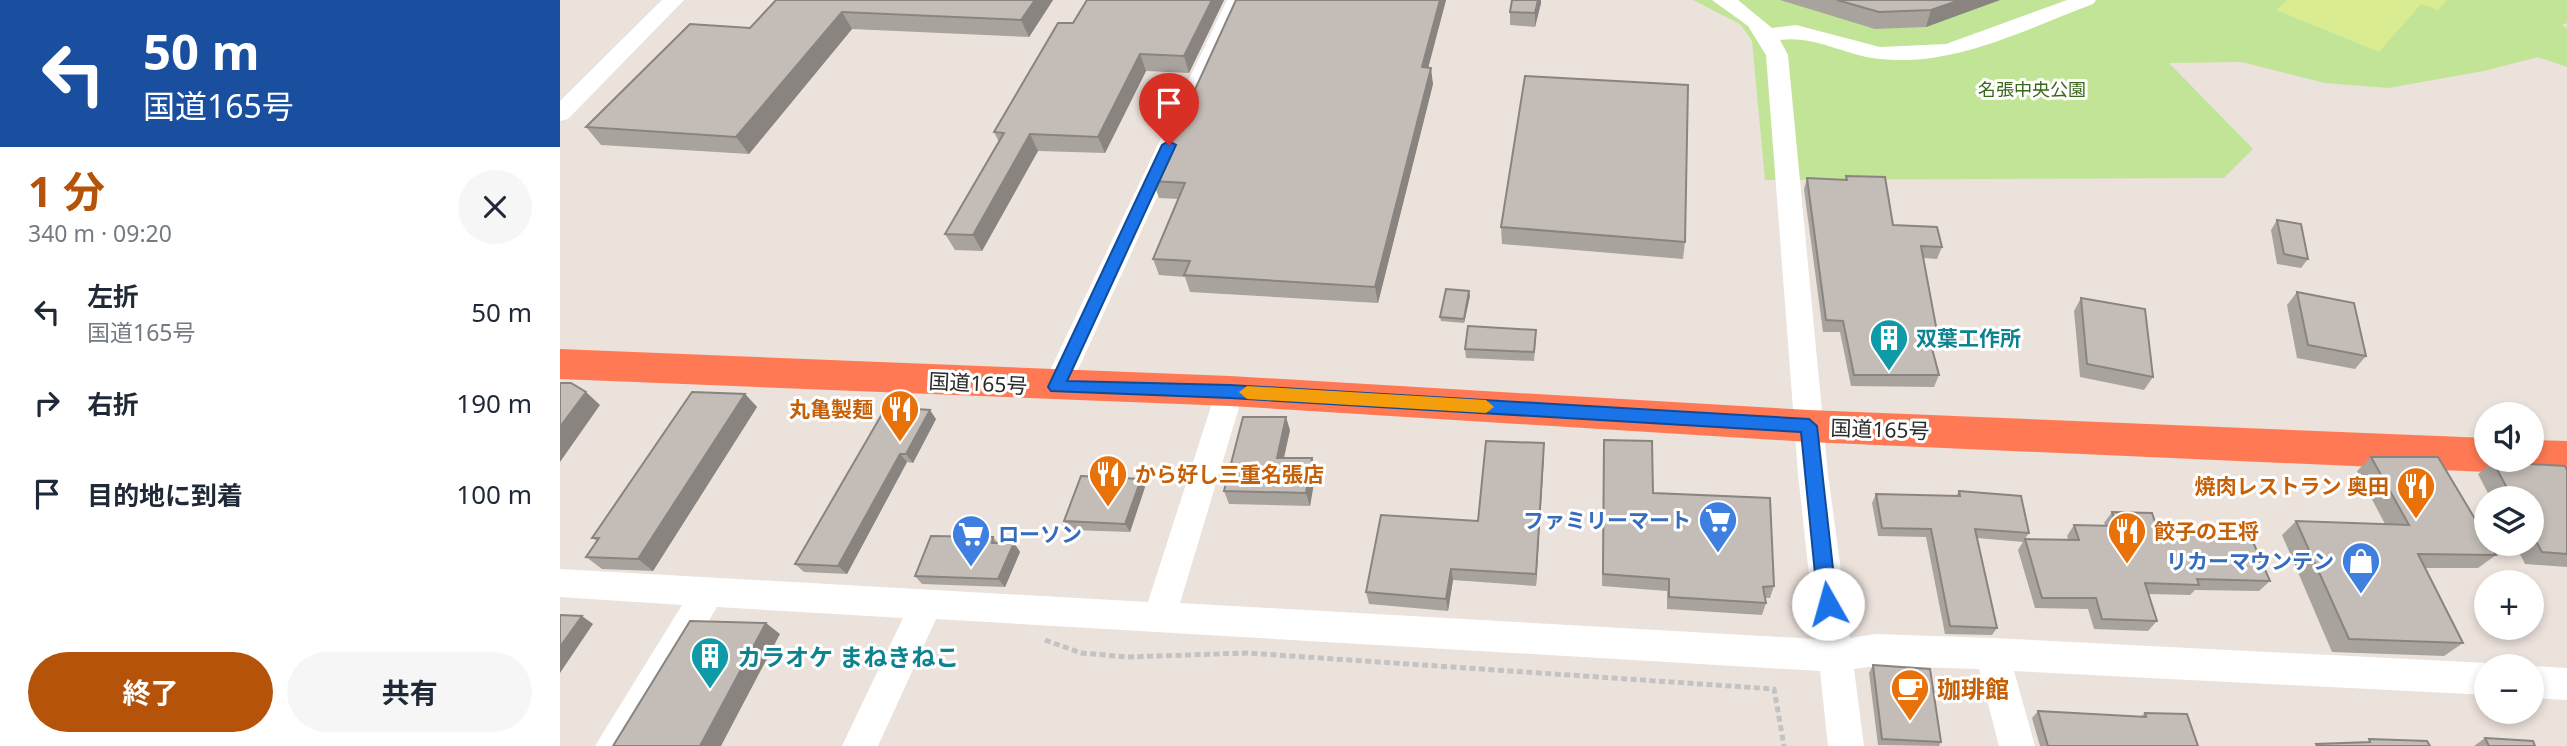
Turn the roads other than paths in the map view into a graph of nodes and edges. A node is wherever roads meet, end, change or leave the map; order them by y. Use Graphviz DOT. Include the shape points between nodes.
graph roads {
  1 [pos="674,0"];
  2 [pos="1237,0"];
  3 [pos="1722,0"];
  4 [pos="2086,0"];
  5 [pos="1768,35"];
  6 [pos="560,114"];
  7 [pos="560,364"];
  8 [pos="1056,387"];
  9 [pos="1230,391"];
  10 [pos="1809,426"];
  11 [pos="2474,454"];
  12 [pos="2544,457"];
  13 [pos="2567,458"];
  14 [pos="560,583"];
  15 [pos="709,590"];
  16 [pos="927,603"];
  17 [pos="1159,619"];
  18 [pos="1992,654"];
  19 [pos="1833,656"];
  20 [pos="2474,678"];
  21 [pos="2544,683"];
  22 [pos="2567,684"];
  23 [pos="613,746"];
  24 [pos="860,746"];
  25 [pos="1846,746"];
  26 [pos="2017,746"];
  1 -- 6 [label="street"];
  2 -- 8 [label="street"];
  3 -- 5 [label="street" via="1752,18"];
  4 -- 5 [label="street" via="1949,50 1881,53 1796,31"];
  5 -- 10 [label="street" via="1780,72"];
  7 -- 8 [label="highway, 国道165号"];
  8 -- 9 [label="highway, 国道165号"];
  9 -- 10 [label="highway, 国道165号"];
  9 -- 17 [label="street"];
  10 -- 11 [label="highway, 国道165号"];
  10 -- 19 [label="street"];
  12 -- 13 [label="highway"];
  14 -- 15 [label="street"];
  15 -- 16 [label="street"];
  15 -- 23 [label="street"];
  16 -- 17 [label="street"];
  16 -- 24 [label="street"];
  17 -- 19 [label="street"];
  18 -- 19 [label="street" via="1876,650"];
  18 -- 20 [label="street"];
  18 -- 26 [label="street"];
  19 -- 25 [label="street"];
  21 -- 22 [label="street"];
}
